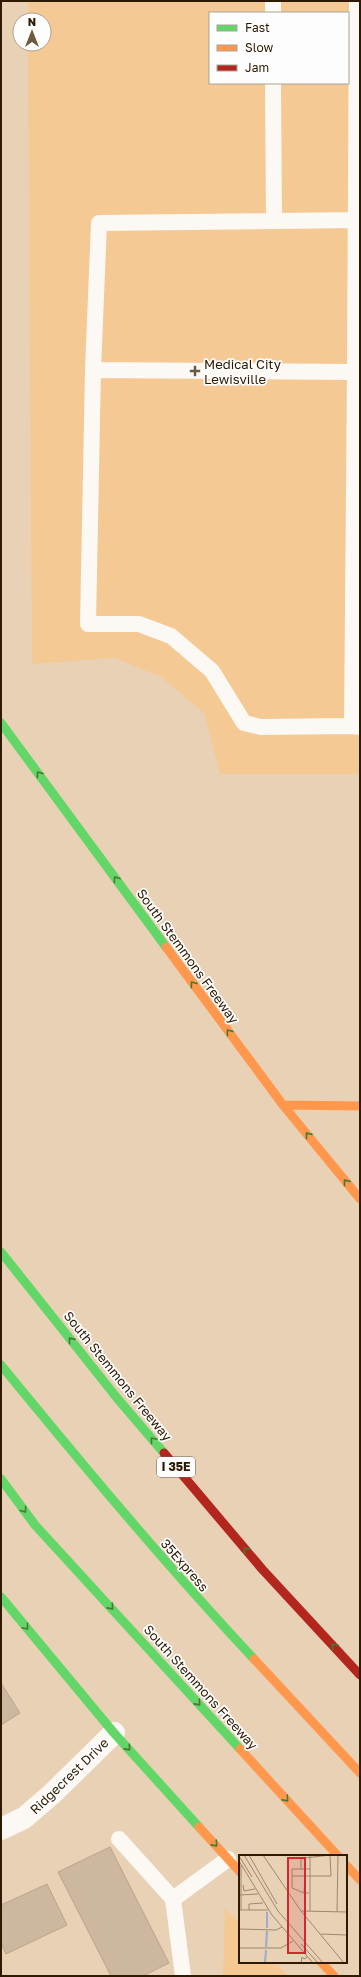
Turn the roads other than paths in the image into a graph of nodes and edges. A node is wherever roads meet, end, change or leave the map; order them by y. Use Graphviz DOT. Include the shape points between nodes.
graph roads {
  1 [pos="272,1"];
  2 [pos="357,1"];
  3 [pos="273,12"];
  4 [pos="273,84"];
  5 [pos="358,220"];
  6 [pos="274,221"];
  7 [pos="93,370"];
  8 [pos="358,372"];
  9 [pos="1,723"];
  10 [pos="356,726"];
  11 [pos="283,1105"];
  12 [pos="360,1106"];
  13 [pos="360,1199"];
  14 [pos="1,1252"];
  15 [pos="1,1364"];
  16 [pos="1,1479"];
  17 [pos="1,1597"];
  18 [pos="360,1675"];
  19 [pos="114,1733"];
  20 [pos="360,1773"];
  21 [pos="1,1829"];
  22 [pos="119,1839"];
  23 [pos="337,1855"];
  24 [pos="228,1859"];
  25 [pos="347,1866"];
  26 [pos="239,1871"];
  27 [pos="360,1880"];
  28 [pos="173,1898"];
  29 [pos="323,1963"];
  30 [pos="183,1976"];
  31 [pos="334,1976"];
  1 -- 3 [label="lane"];
  2 -- 5 [label="lane"];
  4 -- 6 [label="lane"];
  5 -- 6 [label="lane"];
  5 -- 8 [label="lane"];
  6 -- 7 [label="lane" via="99,223"];
  7 -- 8 [label="lane"];
  7 -- 10 [label="lane" via="88,624 139,624 171,636 212,671 244,723 261,727"];
  8 -- 10 [label="lane"];
  11 -- 9 [label="main road, South Stemmons Freeway, one-way"];
  11 -- 12 [label="main road"];
  13 -- 11 [label="main road, South Stemmons Freeway, one-way"];
  18 -- 14 [label="main road, South Stemmons Freeway / I 35E, one-way" via="256,1562 117,1398"];
  15 -- 20 [label="main road, 35Express" via="196,1597"];
  16 -- 23 [label="main road, South Stemmons Freeway, one-way" via="35,1525"];
  17 -- 19 [label="main road, one-way"];
  19 -- 21 [label="street, Ridgecrest Drive" via="42,1803 24,1818"];
  19 -- 24 [label="main road, one-way"];
  22 -- 28 [label="lane"];
  24 -- 26 [label="main road"];
  24 -- 28 [label="lane"];
  25 -- 27 [label="main road"];
  28 -- 30 [label="lane"];
  29 -- 31 [label="main road"];
}
